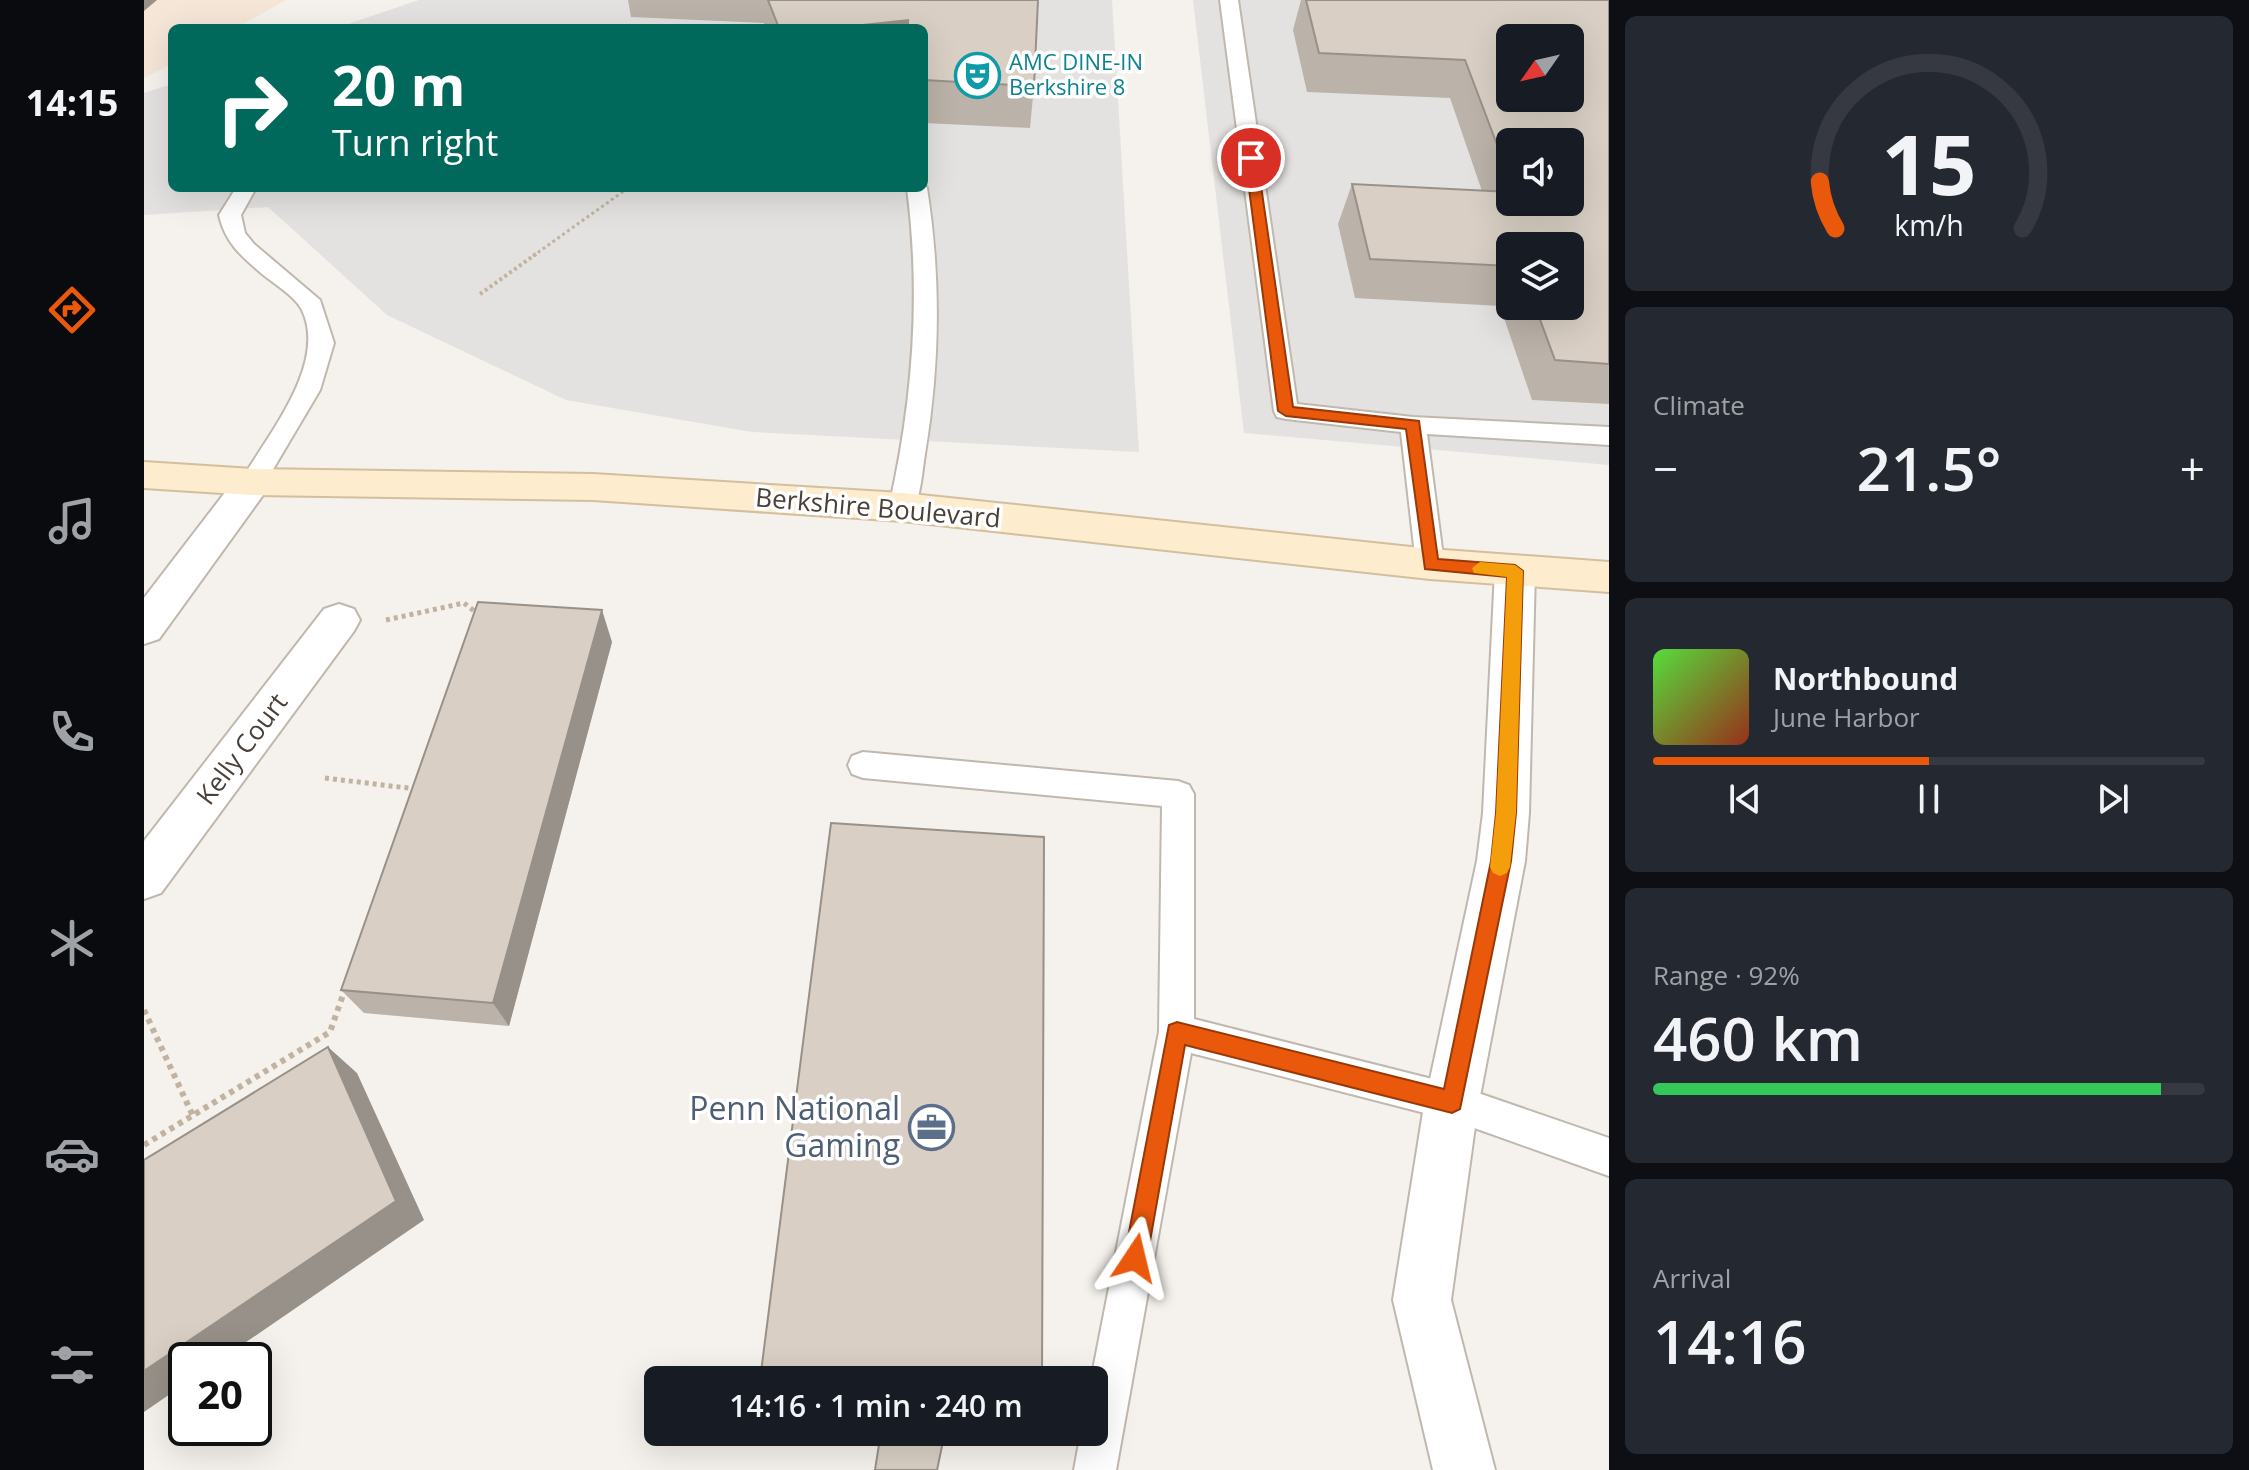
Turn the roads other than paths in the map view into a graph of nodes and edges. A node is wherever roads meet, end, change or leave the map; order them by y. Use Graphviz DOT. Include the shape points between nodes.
graph roads {
  1 [pos="1229,0"];
  2 [pos="244,192"];
  3 [pos="918,192"];
  4 [pos="1413,425"];
  5 [pos="1609,436"];
  6 [pos="144,475"];
  7 [pos="253,482"];
  8 [pos="902,507"];
  9 [pos="1430,564"];
  10 [pos="1515,571"];
  11 [pos="1609,577"];
  12 [pos="339,620"];
  13 [pos="144,628"];
  14 [pos="863,765"];
  15 [pos="144,878"];
  16 [pos="1177,1032"];
  17 [pos="1452,1102"];
  18 [pos="1609,1157"];
  19 [pos="1095,1470"];
  20 [pos="1464,1470"];
  1 -- 4 [label="lane" via="1286,411"];
  2 -- 7 [label="lane" via="230,215 234,234 312,305 322,343 308,390"];
  3 -- 8 [label="lane" via="924,230 923,385"];
  4 -- 5 [label="lane"];
  4 -- 9 [label="lane"];
  6 -- 7 [label="main road, Berkshire Boulevard"];
  7 -- 8 [label="main road, Berkshire Boulevard" via="593,487"];
  7 -- 13 [label="street"];
  8 -- 9 [label="main road, Berkshire Boulevard"];
  9 -- 10 [label="main road, Berkshire Boulevard"];
  10 -- 11 [label="main road, Berkshire Boulevard"];
  10 -- 17 [label="street" via="1501,861"];
  12 -- 15 [label="street, Kelly Court"];
  14 -- 16 [label="lane" via="1178,794"];
  16 -- 17 [label="lane"];
  16 -- 19 [label="lane"];
  17 -- 18 [label="lane"];
  17 -- 20 [label="street" via="1422,1300"];
}
